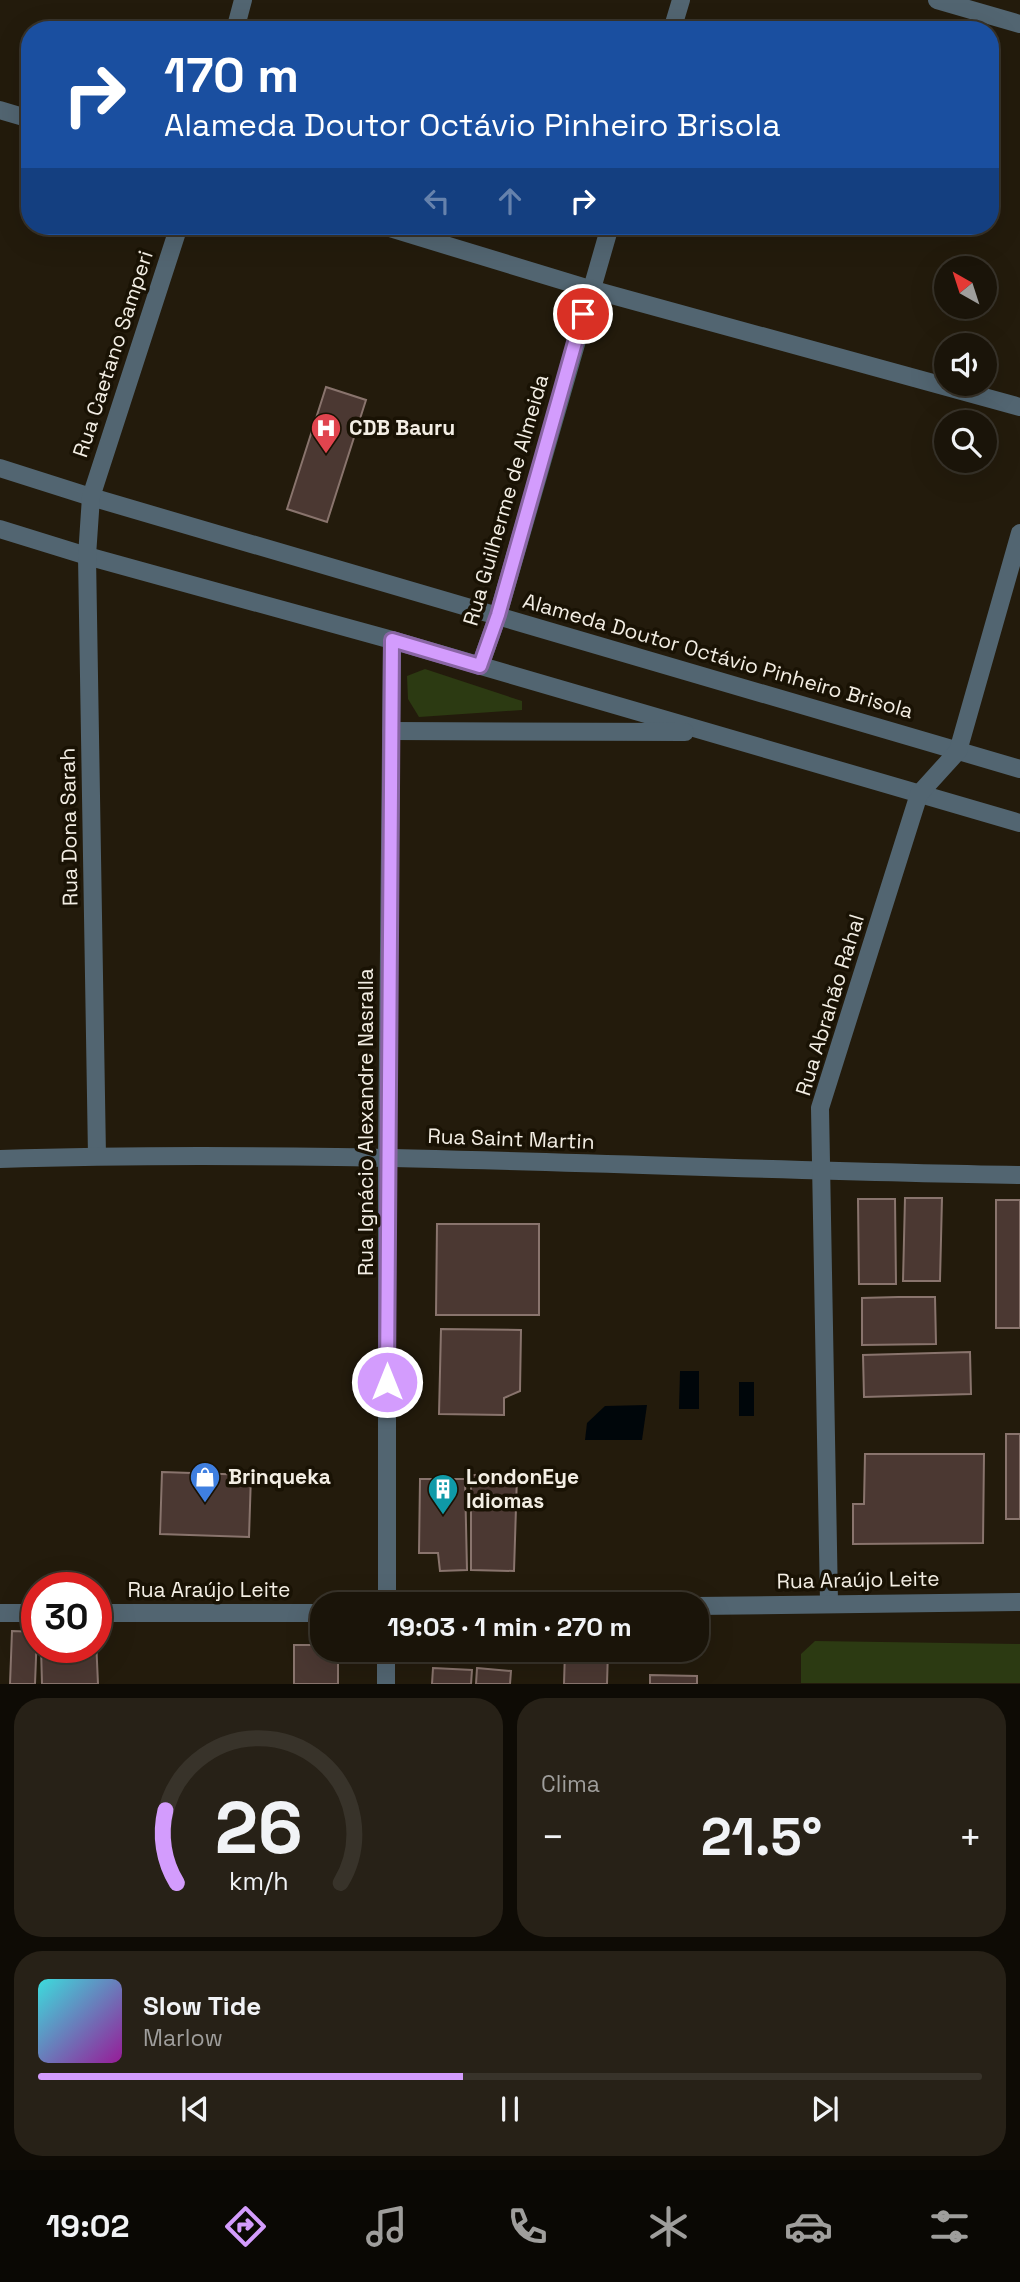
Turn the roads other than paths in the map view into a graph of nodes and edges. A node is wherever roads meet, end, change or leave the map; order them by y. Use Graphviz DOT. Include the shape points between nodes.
graph roads {
  1 [pos="243,0"];
  2 [pos="681,0"];
  3 [pos="937,0"];
  4 [pos="237,21"];
  5 [pos="675,21"];
  6 [pos="1020,24"];
  7 [pos="0,110"];
  8 [pos="21,116"];
  9 [pos="176,235"];
  10 [pos="413,235"];
  11 [pos="607,235"];
  12 [pos="590,289"];
  13 [pos="1020,407"];
  14 [pos="0,468"];
  15 [pos="91,497"];
  16 [pos="0,529"];
  17 [pos="1020,533"];
  18 [pos="87,556"];
  19 [pos="498,615"];
  20 [pos="392,640"];
  21 [pos="480,666"];
  22 [pos="391,731"];
  23 [pos="708,732"];
  24 [pos="958,751"];
  25 [pos="1020,769"];
  26 [pos="919,794"];
  27 [pos="1020,823"];
  28 [pos="97,1156"];
  29 [pos="387,1158"];
  30 [pos="0,1159"];
  31 [pos="822,1172"];
  32 [pos="1020,1175"];
  33 [pos="387,1592"];
  34 [pos="829,1602"];
  35 [pos="1020,1602"];
  36 [pos="709,1606"];
  37 [pos="0,1613"];
  38 [pos="21,1613"];
  39 [pos="112,1613"];
  40 [pos="310,1613"];
  41 [pos="386,1662"];
  42 [pos="386,1684"];
  1 -- 4 [label="street"];
  2 -- 5 [label="street"];
  3 -- 6 [label="street"];
  7 -- 8 [label="street"];
  9 -- 15 [label="street, Rua Caetano Samperi"];
  10 -- 12 [label="street"];
  11 -- 12 [label="street, Rua Guilherme de Almeida"];
  12 -- 13 [label="street"];
  12 -- 19 [label="street, Rua Guilherme de Almeida"];
  14 -- 15 [label="street, Alameda Doutor Octávio Pinheiro Brisola"];
  15 -- 18 [label="street, Rua Dona Sarah"];
  15 -- 19 [label="street, Alameda Doutor Octávio Pinheiro Brisola"];
  16 -- 18 [label="street"];
  17 -- 24 [label="street, Rua Abrahão Rahal"];
  18 -- 20 [label="street"];
  18 -- 28 [label="street, Rua Dona Sarah"];
  19 -- 21 [label="street, Rua Guilherme de Almeida"];
  19 -- 24 [label="street, Alameda Doutor Octávio Pinheiro Brisola"];
  20 -- 21 [label="street"];
  20 -- 22 [label="street, Rua Ignácio Alexandre Nasralla"];
  21 -- 23 [label="street"];
  22 -- 23 [label="street"];
  22 -- 29 [label="street, Rua Ignácio Alexandre Nasralla"];
  23 -- 26 [label="street"];
  24 -- 25 [label="street, Alameda Doutor Octávio Pinheiro Brisola"];
  24 -- 26 [label="street, Rua Abrahão Rahal"];
  26 -- 27 [label="street"];
  26 -- 31 [label="street, Rua Abrahão Rahal" via="821,1108"];
  28 -- 29 [label="street, Rua Saint Martin"];
  28 -- 30 [label="street, Rua Saint Martin"];
  29 -- 31 [label="street, Rua Saint Martin"];
  29 -- 33 [label="street, Rua Ignácio Alexandre Nasralla"];
  31 -- 32 [label="street, Rua Saint Martin"];
  31 -- 34 [label="street, Rua Abrahão Rahal"];
  34 -- 35 [label="street, Rua Araújo Leite"];
  34 -- 36 [label="street, Rua Araújo Leite"];
  37 -- 38 [label="street"];
  39 -- 40 [label="street, Rua Araújo Leite"];
  41 -- 42 [label="street"];
}
